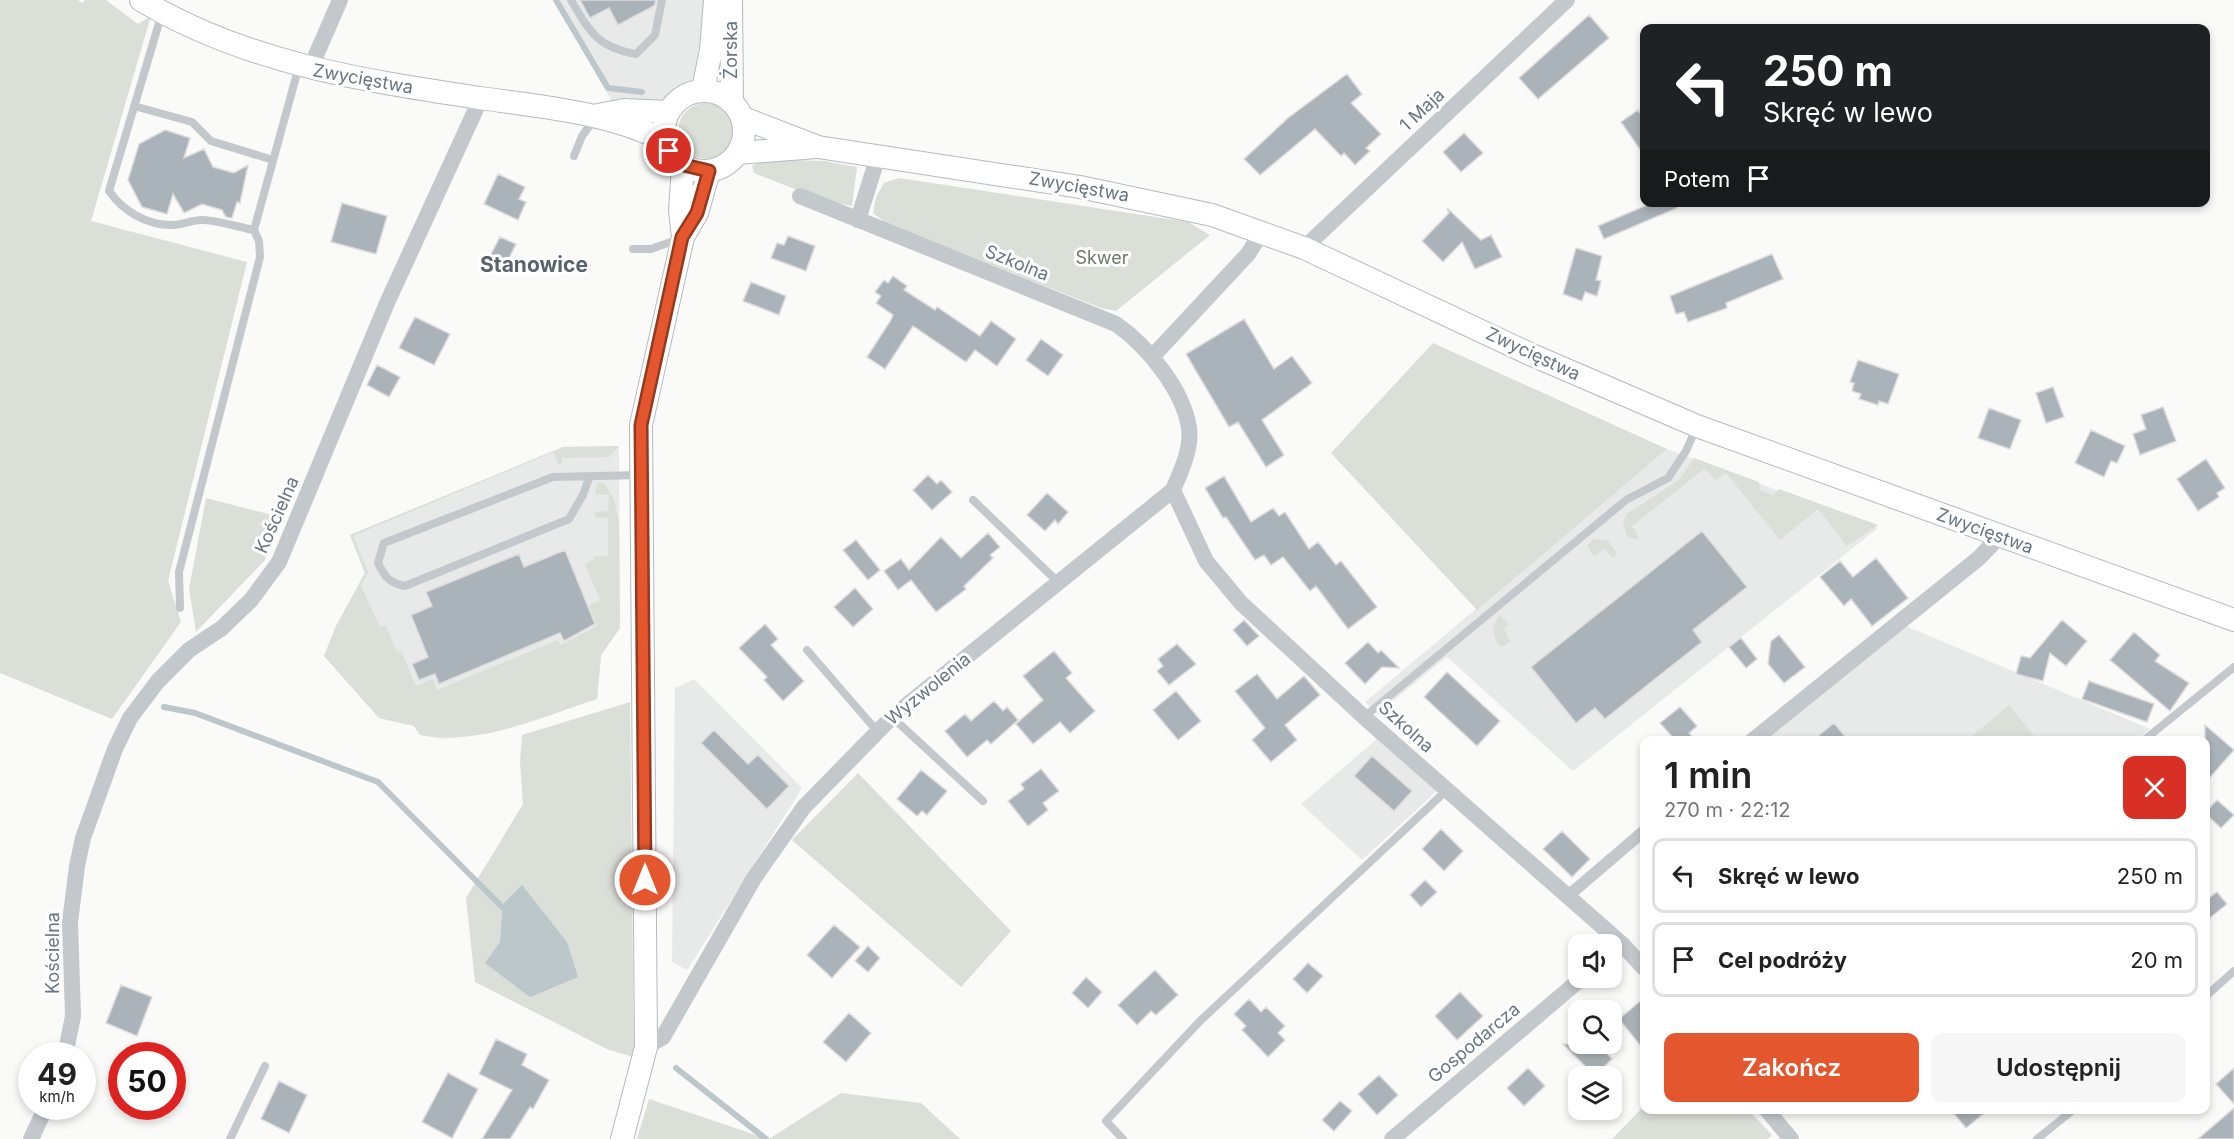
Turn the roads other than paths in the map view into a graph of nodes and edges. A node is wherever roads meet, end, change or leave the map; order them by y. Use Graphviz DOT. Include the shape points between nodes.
graph roads {
  1 [pos="141,0"];
  2 [pos="340,0"];
  3 [pos="571,0"];
  4 [pos="662,0"];
  5 [pos="715,0"];
  6 [pos="731,0"];
  7 [pos="1567,0"];
  8 [pos="162,12"];
  9 [pos="305,68"];
  10 [pos="703,90"];
  11 [pos="481,98"];
  12 [pos="134,106"];
  13 [pos="737,109"];
  14 [pos="668,112"];
  15 [pos="598,115"];
  16 [pos="665,141"];
  17 [pos="818,147"];
  18 [pos="738,153"];
  19 [pos="574,156"];
  20 [pos="878,156"];
  21 [pos="273,160"];
  22 [pos="684,165"];
  23 [pos="709,171"];
  24 [pos="800,196"];
  25 [pos="858,220"];
  26 [pos="254,230"];
  27 [pos="1262,232"];
  28 [pos="682,237"];
  29 [pos="1304,248"];
  30 [pos="633,249"];
  31 [pos="1152,357"];
  32 [pos="1697,426"];
  33 [pos="642,475"];
  34 [pos="589,478"];
  35 [pos="1173,490"];
  36 [pos="973,500"];
  37 [pos="2000,537"];
  38 [pos="1058,582"];
  39 [pos="180,608"];
  40 [pos="2234,620"];
  41 [pos="807,650"];
  42 [pos="2234,668"];
  43 [pos="892,717"];
  44 [pos="1364,717"];
  45 [pos="877,731"];
  46 [pos="1758,736"];
  47 [pos="2149,736"];
  48 [pos="1447,790"];
  49 [pos="983,801"];
  50 [pos="1640,834"];
  51 [pos="1568,896"];
  52 [pos="1603,934"];
  53 [pos="1622,953"];
  54 [pos="1640,965"];
  55 [pos="2234,971"];
  56 [pos="1570,988"];
  57 [pos="2210,992"];
  58 [pos="68,1042"];
  59 [pos="646,1047"];
  60 [pos="265,1066"];
  61 [pos="1770,1114"];
  62 [pos="2068,1114"];
  63 [pos="40,1120"];
  64 [pos="31,1139"];
  65 [pos="230,1139"];
  66 [pos="622,1139"];
  67 [pos="1123,1139"];
  68 [pos="1392,1139"];
  69 [pos="1791,1139"];
  70 [pos="2037,1139"];
  1 -- 8 [label="main road, Zwycięstwa"];
  2 -- 9 [label="street"];
  3 -- 4 [label="lane" via="593,36 616,50 636,54 655,35"];
  5 -- 10 [label="main road, Żorska"];
  6 -- 13 [label="main road, Żorska"];
  7 -- 29 [label="street, 1 Maja"];
  8 -- 9 [label="main road, Zwycięstwa" via="222,41"];
  8 -- 12 [label="lane"];
  9 -- 11 [label="main road, Zwycięstwa"];
  9 -- 21 [label="lane"];
  10 -- 13 [label="main road" via="723,95"];
  10 -- 14 [label="main road" via="689,93"];
  11 -- 15 [label="main road, Zwycięstwa"];
  11 -- 58 [label="street, Kościelna" via="387,303 279,562 251,600 222,628 189,650 158,681 130,718 115,749 77,866 70,922 73,1016"];
  12 -- 21 [label="lane" via="192,122 211,141"];
  12 -- 26 [label="lane" via="109,191 116,200 137,217 155,223 173,225 204,220"];
  13 -- 17 [label="main road, Zwycięstwa"];
  13 -- 18 [label="main road" via="744,136"];
  14 -- 15 [label="main road, Zwycięstwa" via="624,110"];
  14 -- 16 [label="main road"];
  15 -- 16 [label="main road, Zwycięstwa"];
  15 -- 19 [label="lane" via="582,136"];
  16 -- 22 [label="main road" via="675,159"];
  17 -- 18 [label="main road, Zwycięstwa"];
  17 -- 20 [label="main road, Zwycięstwa"];
  18 -- 23 [label="main road" via="723,167"];
  20 -- 25 [label="street"];
  20 -- 27 [label="main road, Zwycięstwa" via="1126,195 1212,215"];
  21 -- 26 [label="lane"];
  22 -- 23 [label="main road"];
  22 -- 28 [label="main road"];
  23 -- 28 [label="main road" via="697,213"];
  24 -- 25 [label="street, Szkolna"];
  25 -- 31 [label="street, Szkolna" via="1116,324 1135,337"];
  26 -- 39 [label="lane" via="260,257 179,572"];
  27 -- 29 [label="main road, Zwycięstwa"];
  27 -- 31 [label="street" via="1248,254"];
  28 -- 30 [label="lane" via="661,247"];
  28 -- 33 [label="main road" via="641,425"];
  29 -- 32 [label="main road, Zwycięstwa" via="1532,355"];
  31 -- 35 [label="street" via="1180,403 1189,429 1186,456"];
  32 -- 37 [label="main road, Zwycięstwa"];
  32 -- 44 [label="lane" via="1668,478 1626,500"];
  33 -- 34 [label="lane"];
  33 -- 59 [label="main road"];
  34 -- 34 [label="lane" via="553,477 448,516 384,543 378,563 393,584 405,586 535,534 569,519"];
  35 -- 38 [label="street, Wyzwolenia"];
  35 -- 44 [label="street, Szkolna" via="1206,561 1241,603"];
  36 -- 38 [label="lane"];
  37 -- 40 [label="main road, Zwycięstwa"];
  37 -- 46 [label="street"];
  38 -- 43 [label="street, Wyzwolenia"];
  41 -- 45 [label="lane"];
  42 -- 47 [label="lane"];
  43 -- 45 [label="street, Wyzwolenia"];
  43 -- 49 [label="lane"];
  44 -- 48 [label="street, Szkolna"];
  45 -- 59 [label="street, Wyzwolenia" via="804,807 754,878 663,1037"];
  48 -- 51 [label="street, Szkolna"];
  48 -- 67 [label="lane" via="1200,1021 1106,1121"];
  50 -- 51 [label="street"];
  51 -- 52 [label="street, Szkolna"];
  53 -- 54 [label="street, Szkolna"];
  55 -- 57 [label="lane"];
  56 -- 68 [label="street, Gospodarcza"];
  59 -- 66 [label="main road"];
  60 -- 65 [label="lane"];
  61 -- 69 [label="street"];
  62 -- 70 [label="lane"];
  63 -- 64 [label="street"];
}
